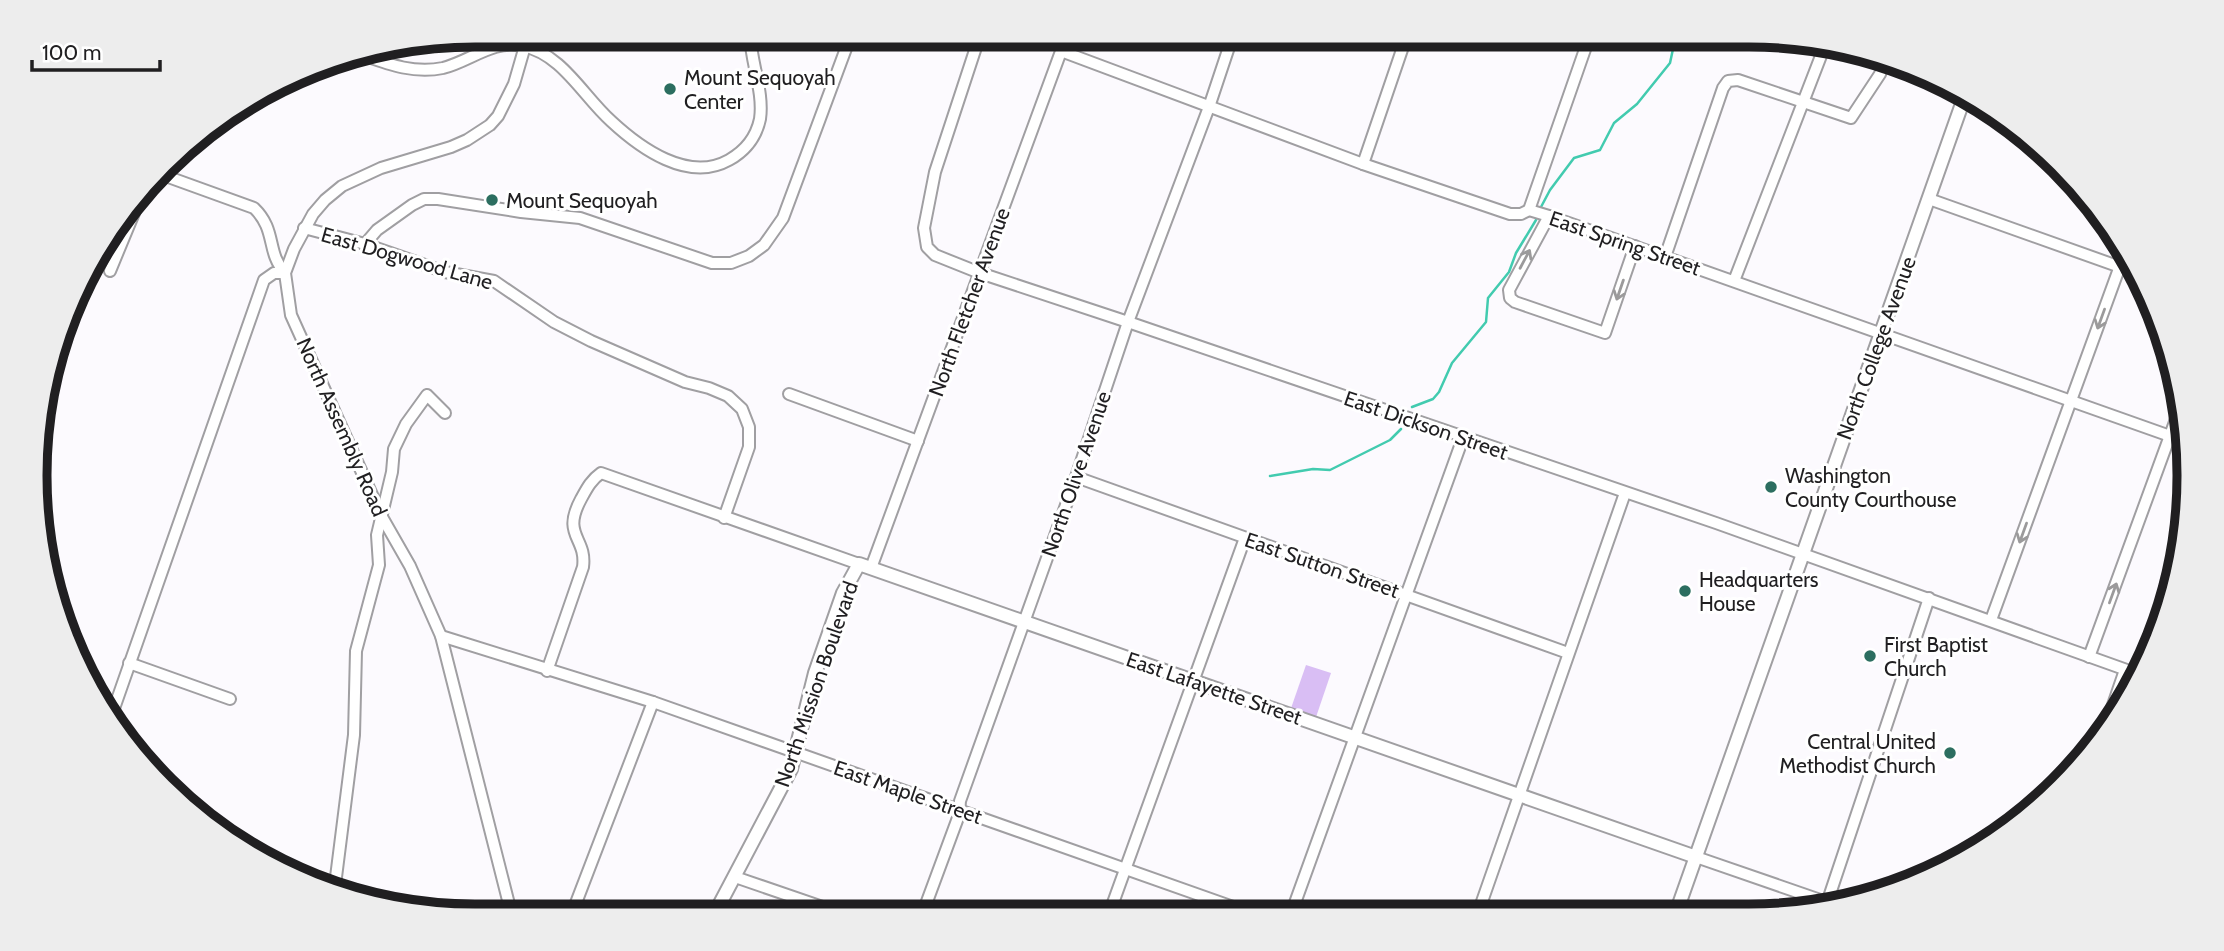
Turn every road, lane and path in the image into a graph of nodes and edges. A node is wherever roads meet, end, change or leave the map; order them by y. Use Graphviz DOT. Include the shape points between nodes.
graph roads {
  1 [pos="492,47"];
  2 [pos="525,47"];
  3 [pos="527,47"];
  4 [pos="751,47"];
  5 [pos="847,47"];
  6 [pos="976,47"];
  7 [pos="1062,47"];
  8 [pos="1229,47"];
  9 [pos="1403,47"];
  10 [pos="1586,47"];
  11 [pos="1061,51"];
  12 [pos="1822,54"];
  13 [pos="375,59"];
  14 [pos="1881,68"];
  15 [pos="1803,102"];
  16 [pos="1963,105"];
  17 [pos="1209,107"];
  18 [pos="1363,164"];
  19 [pos="169,177"];
  20 [pos="1929,199"];
  21 [pos="1529,210"];
  22 [pos="1549,216"];
  23 [pos="130,224"];
  24 [pos="304,228"];
  25 [pos="365,244"];
  26 [pos="1635,246"];
  27 [pos="1665,257"];
  28 [pos="2120,267"];
  29 [pos="110,271"];
  30 [pos="285,273"];
  31 [pos="980,273"];
  32 [pos="1734,281"];
  33 [pos="1128,322"];
  34 [pos="1882,334"];
  35 [pos="789,394"];
  36 [pos="2072,401"];
  37 [pos="445,413"];
  38 [pos="2174,426"];
  39 [pos="2170,436"];
  40 [pos="1463,438"];
  41 [pos="2175,438"];
  42 [pos="918,441"];
  43 [pos="1076,477"];
  44 [pos="1625,493"];
  45 [pos="382,517"];
  46 [pos="724,517"];
  47 [pos="1245,538"];
  48 [pos="1803,554"];
  49 [pos="865,566"];
  50 [pos="1407,595"];
  51 [pos="1929,598"];
  52 [pos="1990,620"];
  53 [pos="1024,621"];
  54 [pos="441,636"];
  55 [pos="1568,653"];
  56 [pos="2089,657"];
  57 [pos="129,663"];
  58 [pos="2125,670"];
  59 [pos="547,671"];
  60 [pos="2129,671"];
  61 [pos="1193,681"];
  62 [pos="2117,693"];
  63 [pos="230,699"];
  64 [pos="653,702"];
  65 [pos="115,706"];
  66 [pos="1354,737"];
  67 [pos="794,752"];
  68 [pos="1520,794"];
  69 [pos="959,809"];
  70 [pos="1696,857"];
  71 [pos="1125,869"];
  72 [pos="735,877"];
  73 [pos="336,880"];
  74 [pos="1831,896"];
  75 [pos="1813,899"];
  76 [pos="509,904"];
  77 [pos="576,904"];
  78 [pos="720,904"];
  79 [pos="814,904"];
  80 [pos="926,904"];
  81 [pos="1113,904"];
  82 [pos="1225,904"];
  83 [pos="1295,904"];
  84 [pos="1481,904"];
  85 [pos="1679,904"];
  1 -- 13 [label="street" via="446,67 425,70"];
  2 -- 24 [label="street" via="514,85 491,125 451,147 381,168 342,187 325,200"];
  3 -- 4 [label="street" via="550,57 610,121 641,145 694,168 727,162 749,145 756,133 761,102"];
  5 -- 25 [label="street" via="783,218 764,245 749,256 731,263 712,262 580,218 439,199 412,205"];
  6 -- 31 [label="street, East Dickson Street" via="935,172 924,228 927,247 935,255"];
  7 -- 11 [label="street, North Fletcher Avenue"];
  8 -- 17 [label="street, North Olive Avenue"];
  9 -- 18 [label="street"];
  10 -- 21 [label="street"];
  11 -- 17 [label="street, East Spring Street"];
  11 -- 31 [label="street, North Fletcher Avenue"];
  12 -- 15 [label="street"];
  14 -- 15 [label="street" via="1851,118"];
  15 -- 27 [label="street" via="1728,80"];
  15 -- 32 [label="street"];
  16 -- 20 [label="main road, North College Avenue"];
  17 -- 18 [label="street, East Spring Street"];
  17 -- 33 [label="street, North Olive Avenue"];
  18 -- 21 [label="street, East Spring Street" via="1510,214"];
  19 -- 30 [label="street, North Assembly Road" via="254,208 265,218 276,262"];
  20 -- 28 [label="street"];
  20 -- 34 [label="main road, North College Avenue"];
  21 -- 22 [label="street, East Spring Street"];
  22 -- 26 [label="street, East Spring Street"];
  26 -- 22 [label="street, one-way" via="1605,333 1515,302 1509,290"];
  23 -- 29 [label="street"];
  24 -- 25 [label="street, East Dogwood Lane"];
  24 -- 30 [label="street"];
  25 -- 46 [label="street, East Dogwood Lane" via="445,272 494,281 554,322 592,341 728,396 742,410 749,427 749,447"];
  26 -- 27 [label="street, East Spring Street"];
  27 -- 32 [label="street, East Spring Street"];
  28 -- 36 [label="street, one-way"];
  30 -- 45 [label="street, North Assembly Road" via="291,315"];
  30 -- 57 [label="street" via="264,280"];
  31 -- 33 [label="street, East Dickson Street"];
  31 -- 42 [label="street, North Fletcher Avenue"];
  32 -- 34 [label="street, East Spring Street"];
  33 -- 40 [label="street, East Dickson Street"];
  33 -- 43 [label="street, North Olive Avenue"];
  34 -- 36 [label="street, East Spring Street"];
  34 -- 48 [label="main road, North College Avenue"];
  35 -- 42 [label="street"];
  36 -- 39 [label="street, East Spring Street"];
  36 -- 52 [label="street, one-way"];
  37 -- 45 [label="street" via="427,395 405,424 394,449"];
  38 -- 39 [label="street"];
  39 -- 41 [label="street, East Spring Street"];
  56 -- 39 [label="street, one-way"];
  40 -- 44 [label="street, East Dickson Street"];
  40 -- 50 [label="street"];
  42 -- 49 [label="street, North Fletcher Avenue"];
  43 -- 47 [label="street, East Sutton Street"];
  43 -- 53 [label="street, North Olive Avenue"];
  44 -- 48 [label="street, East Dickson Street"];
  44 -- 55 [label="street"];
  45 -- 54 [label="street, North Assembly Road"];
  45 -- 73 [label="street" via="377,536 379,565 356,651 354,736"];
  46 -- 49 [label="street, East Lafayette Street"];
  46 -- 59 [label="street, East Lafayette Street" via="601,473 592,479 572,516 583,567"];
  47 -- 50 [label="street, East Sutton Street"];
  47 -- 61 [label="street"];
  48 -- 51 [label="street, East Dickson Street"];
  48 -- 70 [label="main road, North College Avenue"];
  49 -- 53 [label="main road, East Lafayette Street"];
  49 -- 67 [label="main road, North Mission Boulevard" via="843,593"];
  50 -- 55 [label="street, East Sutton Street"];
  50 -- 66 [label="street"];
  51 -- 52 [label="street, East Dickson Street"];
  51 -- 74 [label="street"];
  52 -- 56 [label="street, East Dickson Street"];
  53 -- 61 [label="main road, East Lafayette Street"];
  53 -- 69 [label="street, North Olive Avenue"];
  54 -- 59 [label="street, East Maple Street"];
  54 -- 76 [label="street, North Assembly Road"];
  55 -- 68 [label="street"];
  56 -- 58 [label="street, East Dickson Street"];
  57 -- 63 [label="street"];
  57 -- 65 [label="street"];
  58 -- 60 [label="street, East Dickson Street"];
  58 -- 62 [label="street"];
  59 -- 64 [label="street, East Maple Street"];
  61 -- 66 [label="main road, East Lafayette Street"];
  61 -- 71 [label="street"];
  64 -- 67 [label="street, East Maple Street"];
  64 -- 77 [label="street"];
  66 -- 68 [label="main road, East Lafayette Street"];
  66 -- 83 [label="street"];
  67 -- 69 [label="street, East Maple Street"];
  67 -- 72 [label="main road, North Mission Boulevard" via="784,785"];
  68 -- 70 [label="main road, East Lafayette Street"];
  68 -- 84 [label="street"];
  69 -- 71 [label="street, East Maple Street"];
  69 -- 80 [label="street, North Olive Avenue"];
  70 -- 75 [label="street, East Lafayette Street"];
  70 -- 85 [label="main road, North College Avenue"];
  71 -- 81 [label="street"];
  71 -- 82 [label="street, East Maple Street"];
  72 -- 78 [label="main road, North Mission Boulevard"];
  72 -- 79 [label="street"];
}
